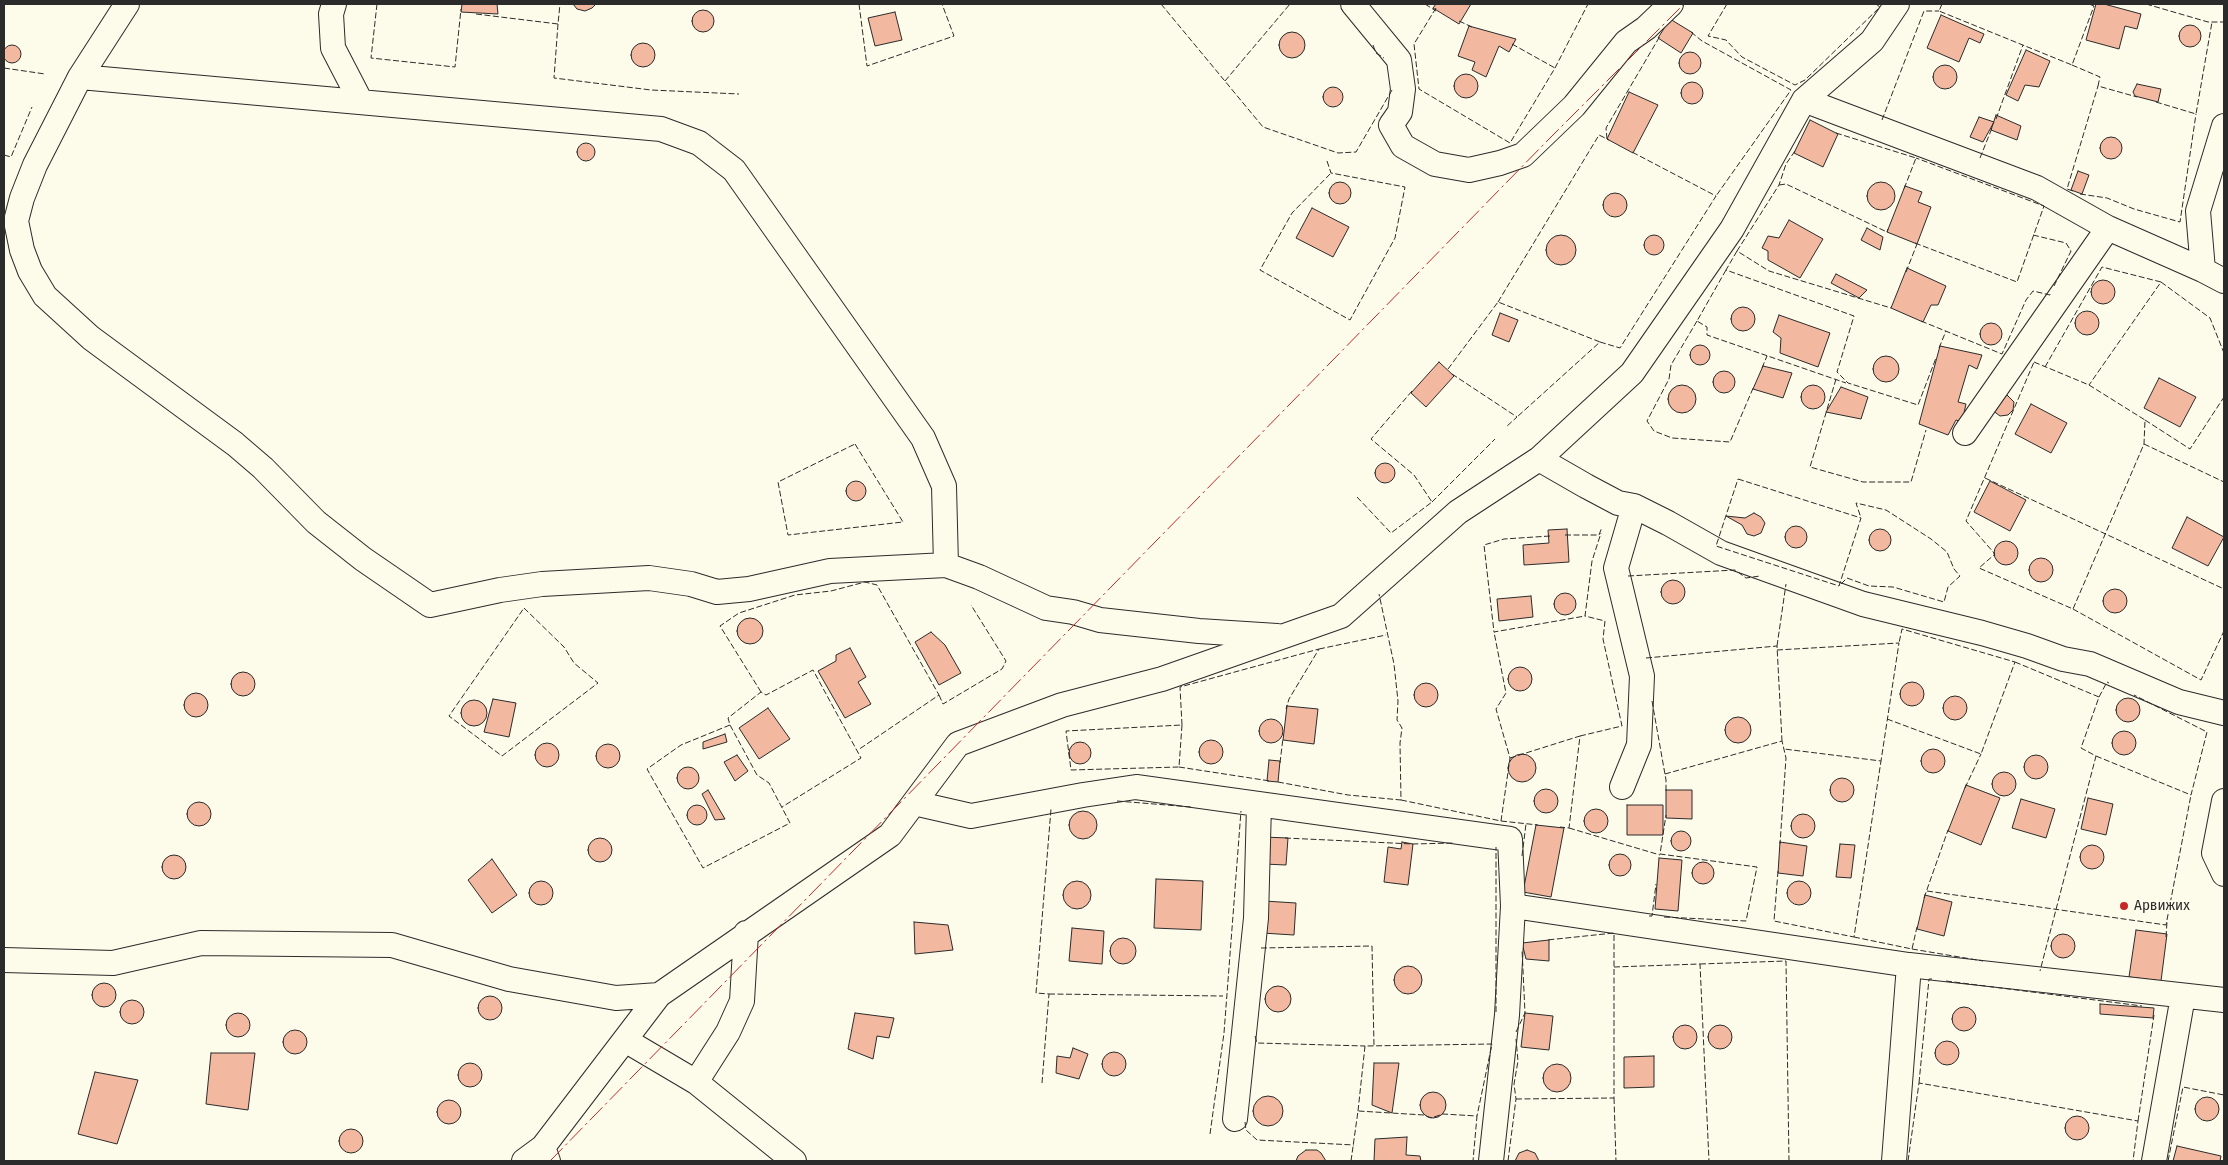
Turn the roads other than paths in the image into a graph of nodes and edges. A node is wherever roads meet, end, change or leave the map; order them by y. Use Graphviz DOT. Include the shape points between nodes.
graph roads {
  1 [pos="127,4"];
  2 [pos="334,4"];
  3 [pos="1353,4"];
  4 [pos="1671,4"];
  5 [pos="1897,4"];
  6 [pos="80,77"];
  7 [pos="1804,100"];
  8 [pos="360,102"];
  9 [pos="2224,126"];
  10 [pos="2108,228"];
  11 [pos="2203,270"];
  12 [pos="2224,281"];
  13 [pos="1965,433"];
  14 [pos="1539,459"];
  15 [pos="1634,506"];
  16 [pos="946,565"];
  17 [pos="1341,616"];
  18 [pos="2224,714"];
  19 [pos="1622,787"];
  20 [pos="2224,801"];
  21 [pos="914,803"];
  22 [pos="1259,805"];
  23 [pos="2224,874"];
  24 [pos="1513,906"];
  25 [pos="746,933"];
  26 [pos="4,960"];
  27 [pos="1909,965"];
  28 [pos="659,995"];
  29 [pos="2183,996"];
  30 [pos="2224,1000"];
  31 [pos="625,1040"];
  32 [pos="696,1082"];
  33 [pos="1235,1119"];
  34 [pos="545,1154"];
  35 [pos="524,1161"];
  36 [pos="794,1161"];
  37 [pos="1491,1161"];
  38 [pos="1894,1161"];
  39 [pos="2154,1161"];
  1 -- 6 [label="street"];
  2 -- 8 [label="street" via="331,14 333,48"];
  3 -- 4 [label="street" via="1399,60 1403,89 1400,112 1391,125 1403,146 1435,164 1468,170 1523,155 1574,106 1626,42"];
  5 -- 7 [label="street" via="1872,41"];
  6 -- 8 [label="street"];
  6 -- 16 [label="street" via="35,165 16,221 22,250 44,296 91,338 235,444 316,522 430,605 542,584 649,578 717,592 749,589 830,571"];
  7 -- 10 [label="street" via="2037,188"];
  7 -- 14 [label="street" via="1732,229 1632,373"];
  8 -- 16 [label="street" via="661,130 699,143 734,170 923,438 944,486"];
  9 -- 11 [label="street" via="2198,211"];
  10 -- 11 [label="street"];
  10 -- 13 [label="street"];
  11 -- 12 [label="street"];
  14 -- 15 [label="street" via="1610,498"];
  14 -- 17 [label="street" via="1458,512"];
  15 -- 18 [label="street" via="1721,553 1838,596 2090,664 2179,702"];
  15 -- 19 [label="street" via="1616,568 1642,676 1639,745"];
  16 -- 17 [label="street" via="1046,608 1109,622 1277,636"];
  17 -- 21 [label="street" via="1162,679 1062,705 958,744"];
  20 -- 23 [label="street" via="2214,853"];
  21 -- 22 [label="street" via="971,816 1136,787"];
  21 -- 25 [label="street" via="890,835"];
  22 -- 24 [label="street" via="1510,839"];
  22 -- 33 [label="street" via="1256,918"];
  24 -- 27 [label="street"];
  24 -- 37 [label="street" via="1507,1015"];
  25 -- 28 [label="street"];
  25 -- 32 [label="street" via="742,1001 728,1032"];
  26 -- 28 [label="street" via="113,962 201,943 392,945 509,979 616,998"];
  27 -- 29 [label="street"];
  27 -- 38 [label="street"];
  28 -- 31 [label="street"];
  29 -- 30 [label="street"];
  29 -- 39 [label="street"];
  31 -- 32 [label="street"];
  31 -- 34 [label="street"];
  32 -- 36 [label="street"];
  34 -- 35 [label="street"];
}
